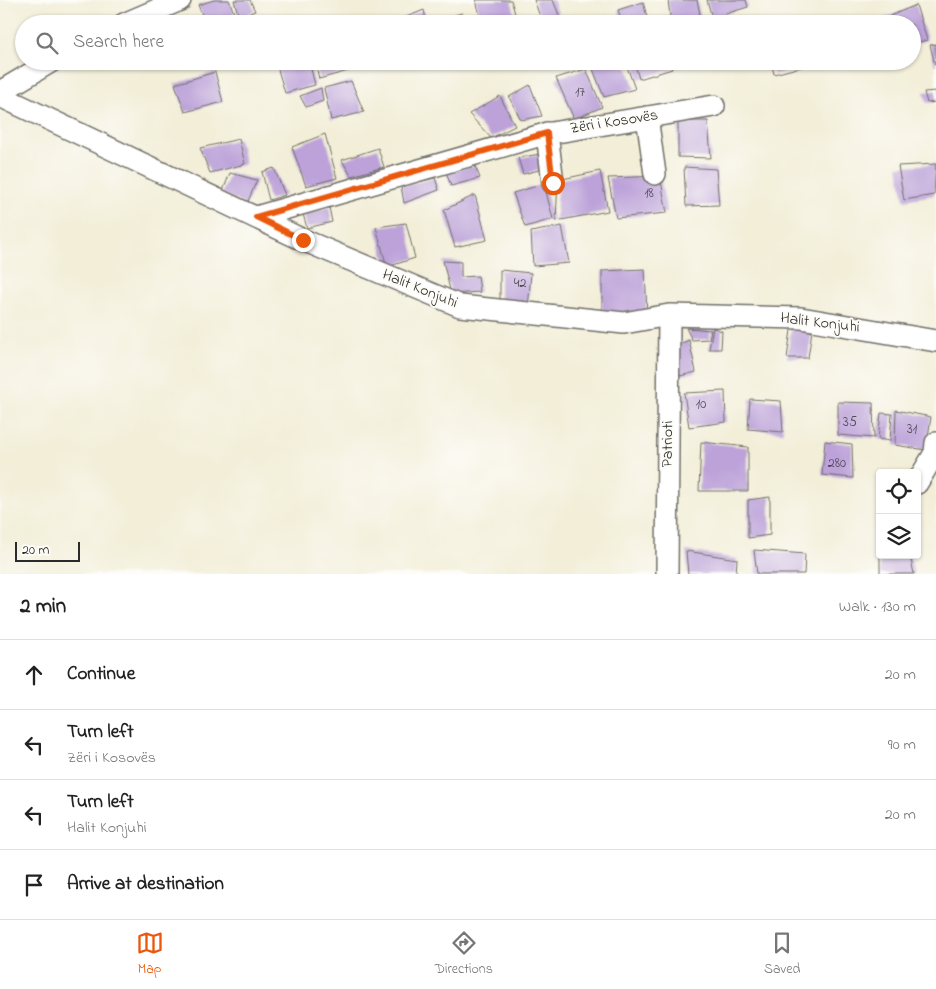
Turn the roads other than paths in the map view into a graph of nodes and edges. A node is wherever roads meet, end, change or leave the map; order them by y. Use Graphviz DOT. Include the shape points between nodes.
graph roads {
  1 [pos="180,0"];
  2 [pos="145,15"];
  3 [pos="38,70"];
  4 [pos="0,94"];
  5 [pos="714,106"];
  6 [pos="647,117"];
  7 [pos="552,132"];
  8 [pos="655,174"];
  9 [pos="557,181"];
  10 [pos="256,217"];
  11 [pos="669,315"];
  12 [pos="936,341"];
  13 [pos="936,443"];
  14 [pos="921,476"];
  15 [pos="667,574"];
  1 -- 2 [label="street"];
  3 -- 4 [label="street"];
  4 -- 10 [label="street, Halit Konjuhi"];
  5 -- 6 [label="street, Zëri i Kosovës"];
  6 -- 7 [label="street, Zëri i Kosovës"];
  6 -- 8 [label="street"];
  7 -- 9 [label="street"];
  7 -- 10 [label="street, Zëri i Kosovës"];
  10 -- 11 [label="street, Halit Konjuhi" via="460,306 624,323"];
  11 -- 12 [label="street, Halit Konjuhi" via="801,318"];
  11 -- 15 [label="street, Patrioti"];
  13 -- 14 [label="street" via="935,453"];
}
